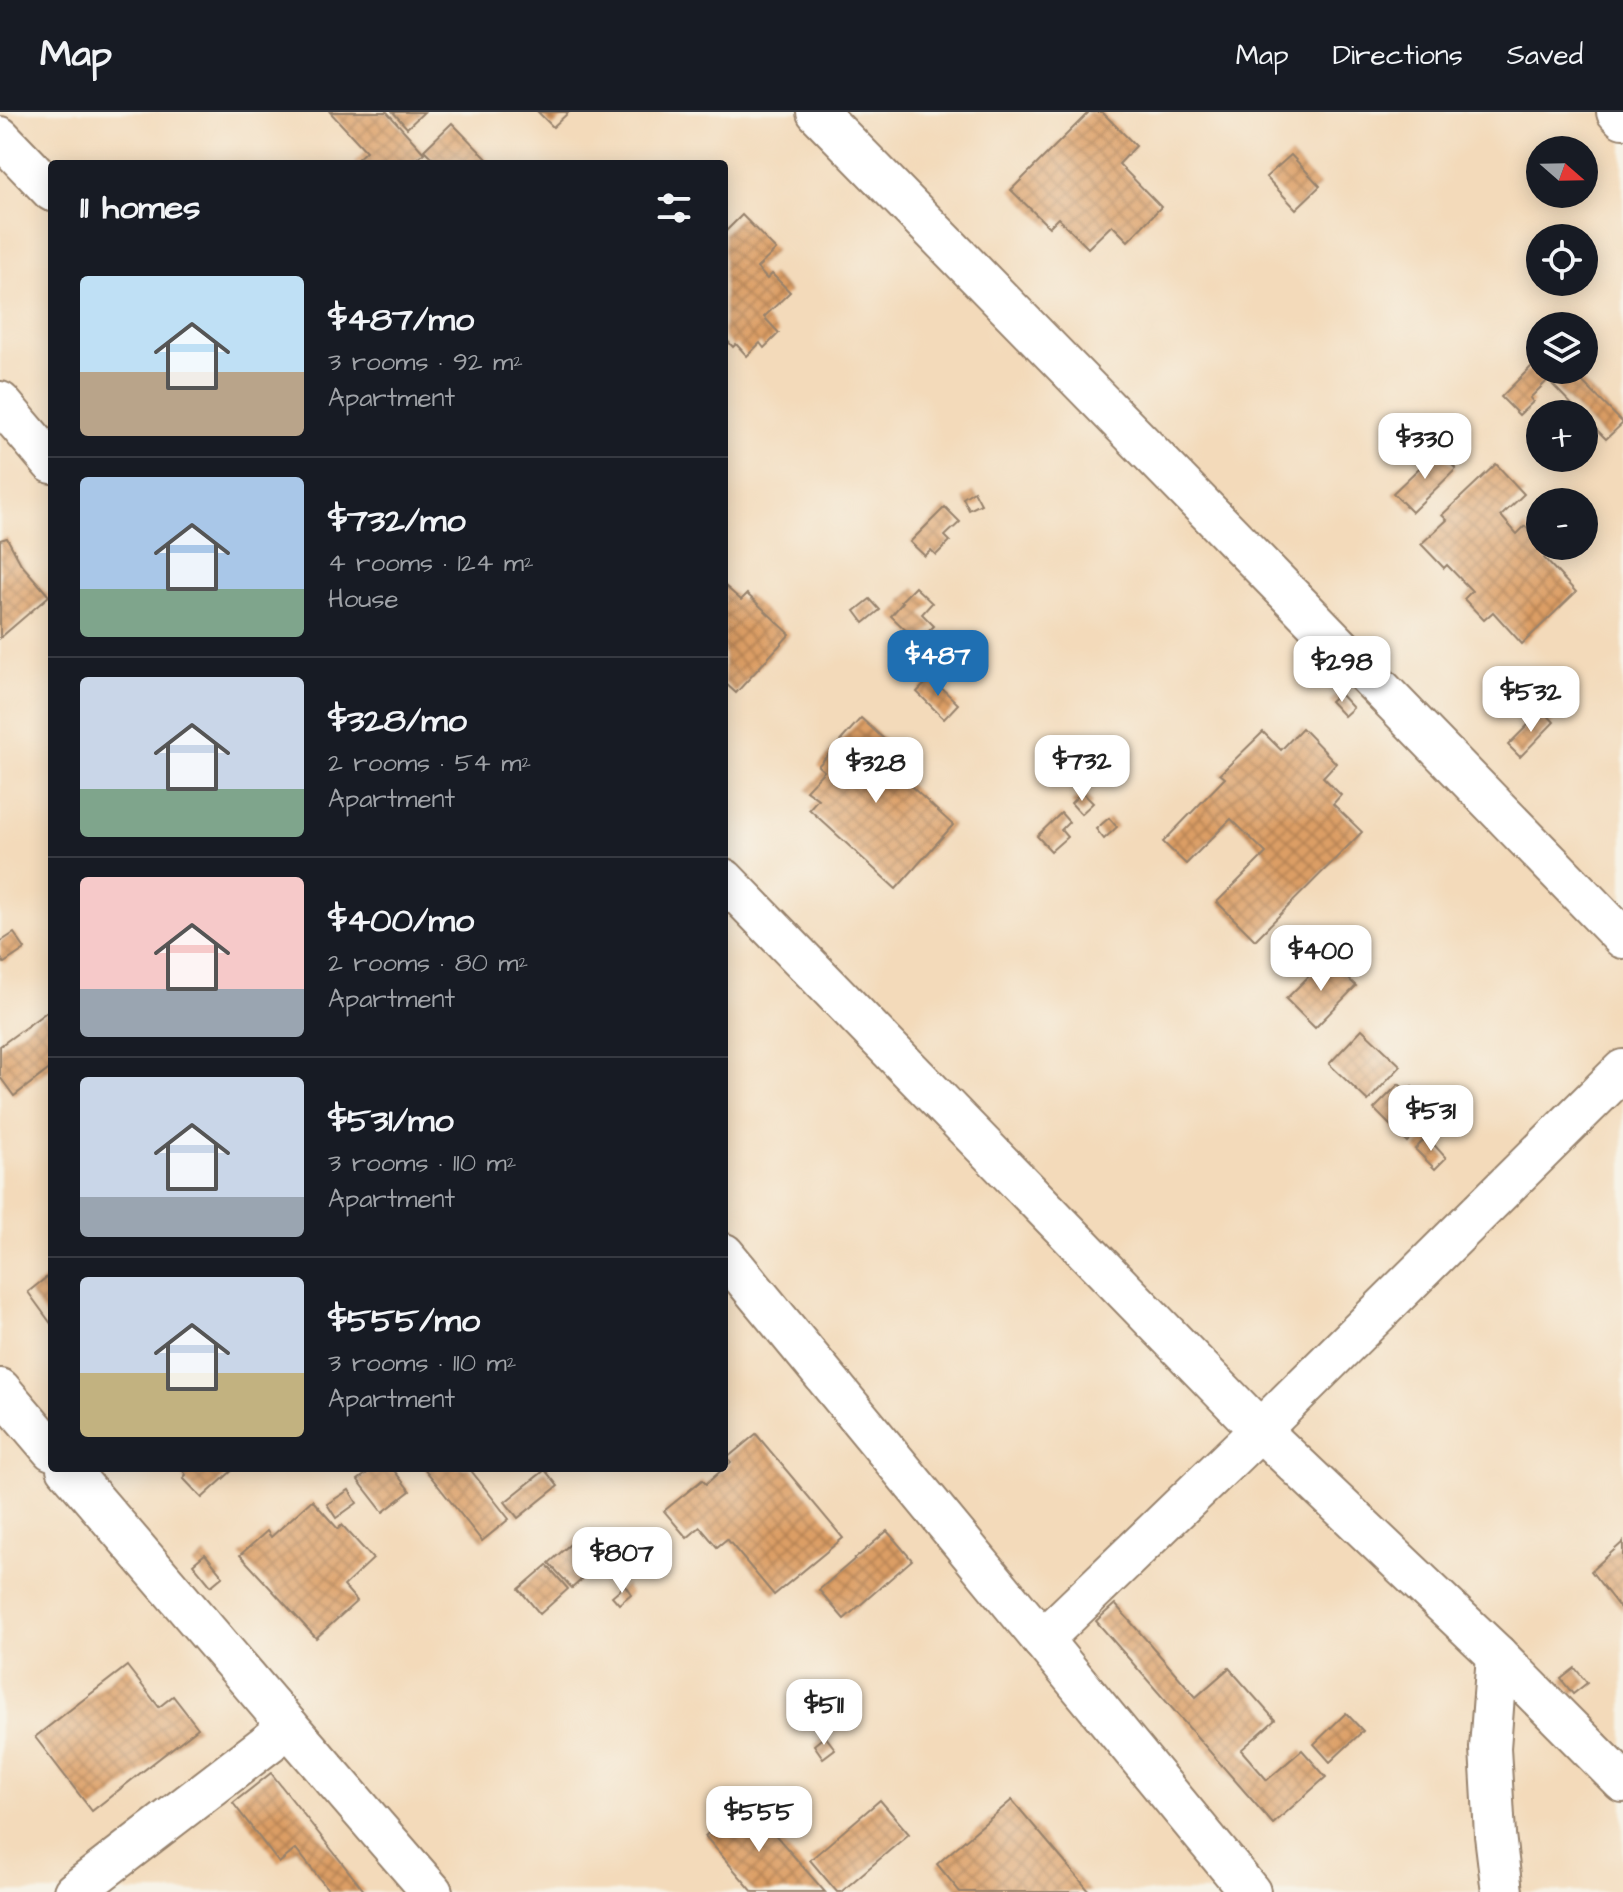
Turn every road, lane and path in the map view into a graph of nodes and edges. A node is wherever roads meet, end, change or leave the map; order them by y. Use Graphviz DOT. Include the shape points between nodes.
graph roads {
  1 [pos="817,112"];
  2 [pos="1617,112"];
  3 [pos="1623,118"];
  4 [pos="0,137"];
  5 [pos="48,187"];
  6 [pos="0,402"];
  7 [pos="48,458"];
  8 [pos="728,883"];
  9 [pos="1623,938"];
  10 [pos="1623,1070"];
  11 [pos="728,1259"];
  12 [pos="0,1389"];
  13 [pos="1260,1430"];
  14 [pos="48,1445"];
  15 [pos="70,1472"];
  16 [pos="1042,1640"];
  17 [pos="1497,1655"];
  18 [pos="289,1727"];
  19 [pos="1623,1782"];
  20 [pos="74,1892"];
  21 [pos="432,1892"];
  22 [pos="1250,1892"];
  23 [pos="1502,1892"];
  1 -- 9 [label="street"];
  2 -- 3 [label="street"];
  4 -- 5 [label="street"];
  6 -- 7 [label="street"];
  8 -- 13 [label="street"];
  10 -- 13 [label="street"];
  11 -- 16 [label="street"];
  12 -- 14 [label="street"];
  13 -- 16 [label="street"];
  13 -- 17 [label="street"];
  15 -- 18 [label="street"];
  16 -- 22 [label="street"];
  17 -- 19 [label="street"];
  17 -- 23 [label="street" via="1490,1748"];
  18 -- 20 [label="street"];
  18 -- 21 [label="street"];
}
